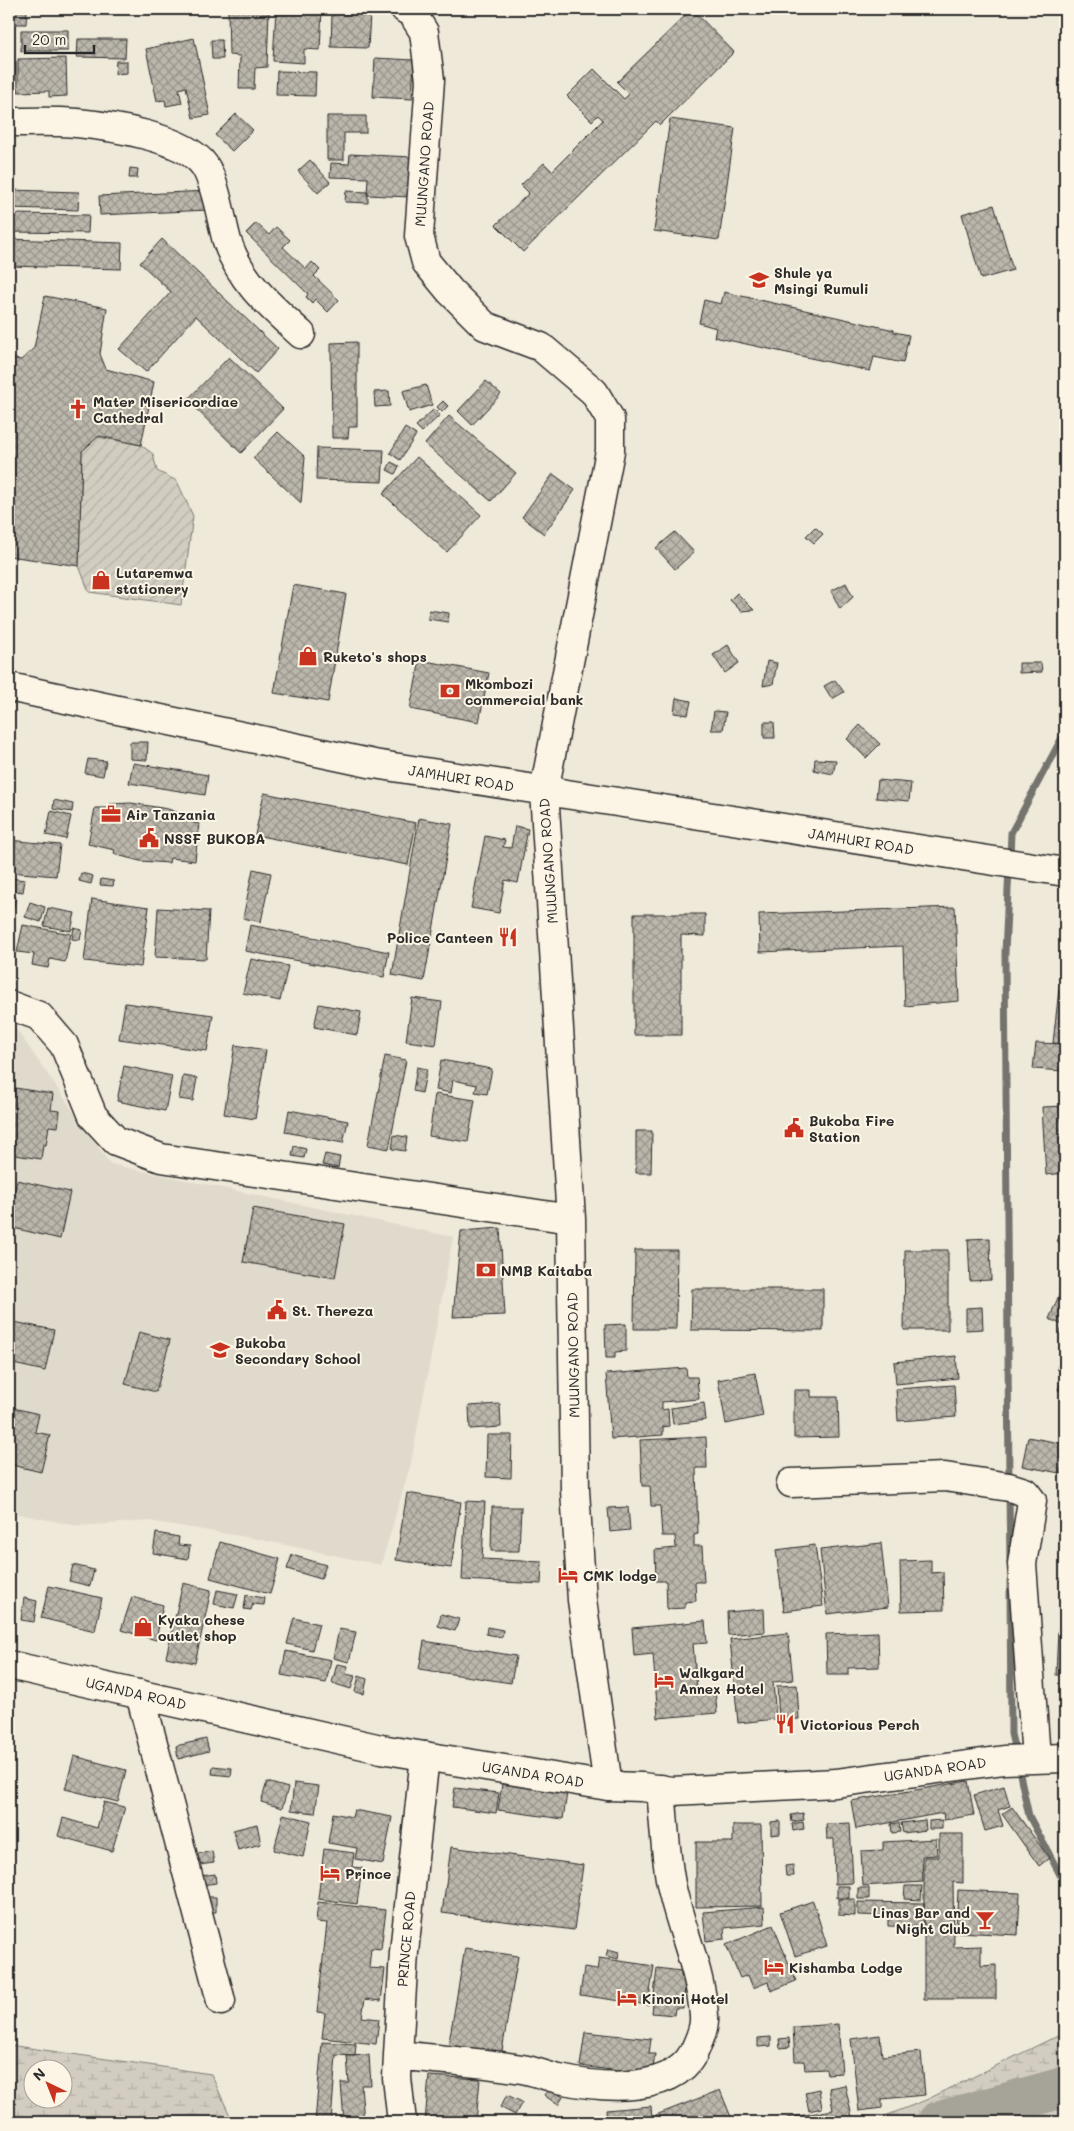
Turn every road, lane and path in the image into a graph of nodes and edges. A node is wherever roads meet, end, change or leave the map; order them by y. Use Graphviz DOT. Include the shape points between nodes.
graph roads {
  1 [pos="406,9"];
  2 [pos="9,122"];
  3 [pos="301,334"];
  4 [pos="9,687"];
  5 [pos="544,791"];
  6 [pos="1065,872"];
  7 [pos="9,1004"];
  8 [pos="571,1218"];
  9 [pos="791,1483"];
  10 [pos="9,1665"];
  11 [pos="140,1694"];
  12 [pos="425,1756"];
  13 [pos="1036,1758"];
  14 [pos="1065,1758"];
  15 [pos="608,1786"];
  16 [pos="661,1790"];
  17 [pos="221,2002"];
  18 [pos="398,2055"];
  19 [pos="402,2122"];
  1 -- 5 [label="street, MUUNGANO ROAD" via="424,32 430,80 419,236 426,262 485,326 541,347 594,392 610,419 610,451"];
  2 -- 3 [label="street" via="76,123 145,134 187,150 203,163 209,174 228,242 240,271 260,297"];
  4 -- 5 [label="street, JAMHURI ROAD" via="374,764"];
  5 -- 6 [label="street, JAMHURI ROAD"];
  5 -- 8 [label="street, MUUNGANO ROAD"];
  7 -- 8 [label="street" via="39,1016 64,1045 93,1116 116,1141 161,1158"];
  8 -- 15 [label="street, MUUNGANO ROAD" via="575,1490 582,1600"];
  9 -- 13 [label="street" via="945,1477 1009,1487 1030,1497 1022,1564"];
  10 -- 11 [label="street, UGANDA ROAD"];
  11 -- 12 [label="street, UGANDA ROAD" via="381,1749"];
  11 -- 17 [label="street"];
  12 -- 15 [label="street, UGANDA ROAD"];
  12 -- 18 [label="street, PRINCE ROAD" via="404,1952"];
  13 -- 14 [label="street, UGANDA ROAD"];
  13 -- 16 [label="street, UGANDA ROAD" via="836,1783"];
  15 -- 16 [label="street, UGANDA ROAD"];
  16 -- 18 [label="street" via="670,1883 694,1961 704,2016 704,2028 693,2058 674,2074 655,2082 601,2086 523,2069"];
  18 -- 19 [label="street, PRINCE ROAD"];
}
